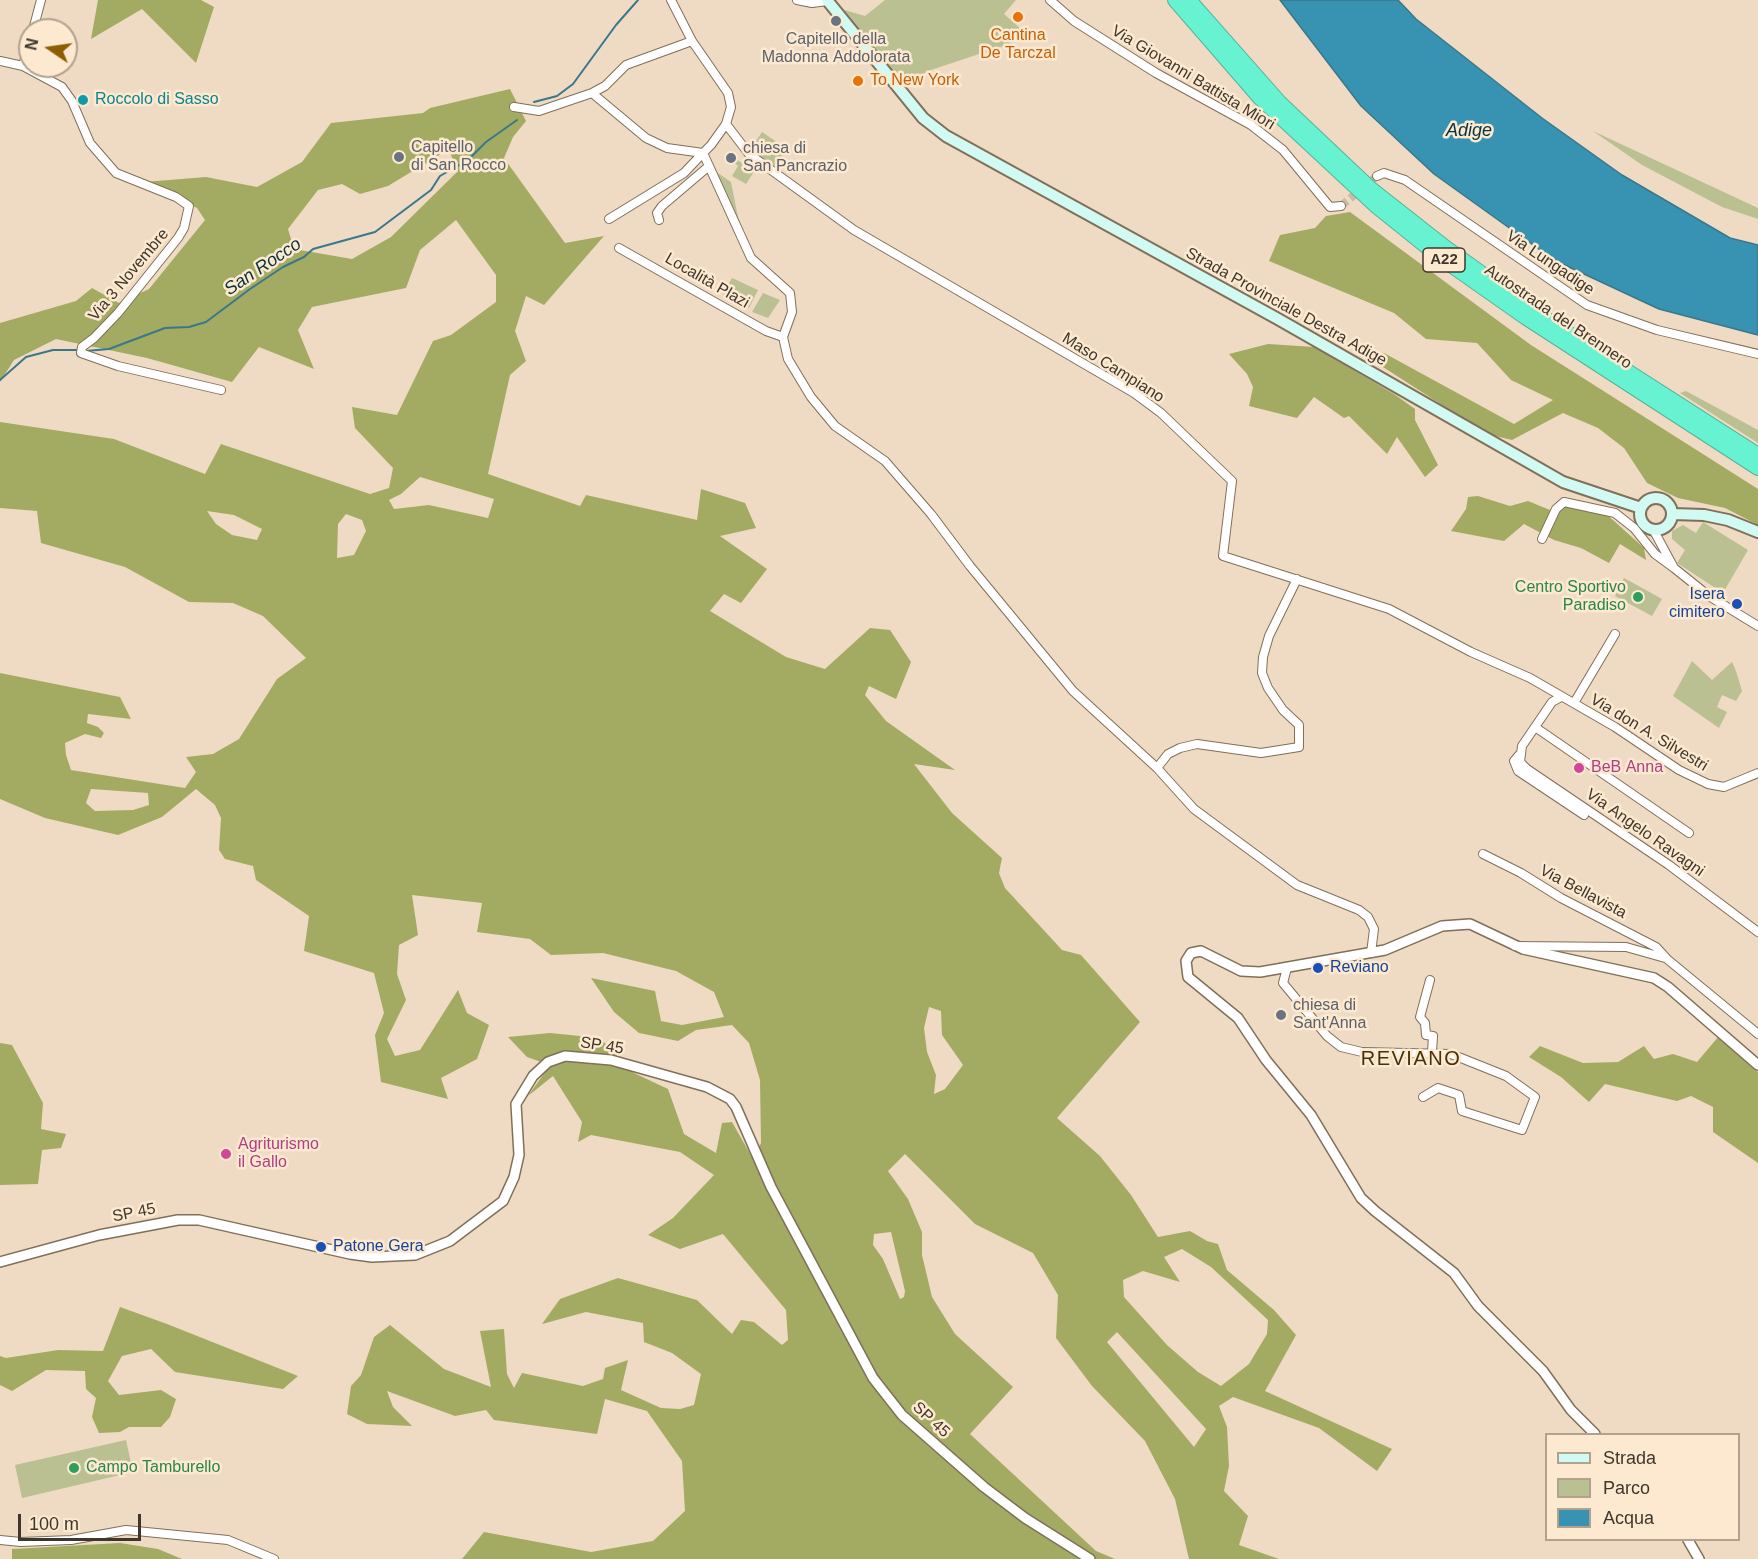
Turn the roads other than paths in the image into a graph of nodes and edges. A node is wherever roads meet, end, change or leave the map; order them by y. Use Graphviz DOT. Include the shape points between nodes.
graph roads {
  1 [pos="41,0"];
  2 [pos="671,0"];
  3 [pos="796,0"];
  4 [pos="827,0"];
  5 [pos="1050,0"];
  6 [pos="1175,0"];
  7 [pos="1189,0"];
  8 [pos="36,18"];
  9 [pos="692,41"];
  10 [pos="0,61"];
  11 [pos="18,65"];
  12 [pos="46,78"];
  13 [pos="592,93"];
  14 [pos="514,107"];
  15 [pos="726,124"];
  16 [pos="703,153"];
  17 [pos="709,166"];
  18 [pos="1377,176"];
  19 [pos="1341,206"];
  20 [pos="609,219"];
  21 [pos="659,220"];
  22 [pos="619,248"];
  23 [pos="783,338"];
  24 [pos="1758,354"];
  25 [pos="221,390"];
  26 [pos="1758,455"];
  27 [pos="1758,468"];
  28 [pos="1641,508"];
  29 [pos="1673,514"];
  30 [pos="1654,531"];
  31 [pos="1758,532"];
  32 [pos="1542,539"];
  33 [pos="1674,568"];
  34 [pos="1297,579"];
  35 [pos="1758,626"];
  36 [pos="1615,634"];
  37 [pos="1561,697"];
  38 [pos="1574,704"];
  39 [pos="1534,727"];
  40 [pos="1519,755"];
  41 [pos="1157,768"];
  42 [pos="1758,773"];
  43 [pos="1584,815"];
  44 [pos="1689,833"];
  45 [pos="1483,854"];
  46 [pos="1758,932"];
  47 [pos="1515,946"];
  48 [pos="1371,953"];
  49 [pos="1667,959"];
  50 [pos="1287,968"];
  51 [pos="1430,980"];
  52 [pos="1758,1034"];
  53 [pos="1432,1052"];
  54 [pos="1758,1065"];
  55 [pos="1423,1097"];
  56 [pos="0,1262"];
  57 [pos="1593,1433"];
  58 [pos="0,1540"];
  59 [pos="1689,1541"];
  60 [pos="274,1559"];
  61 [pos="1090,1559"];
  62 [pos="1699,1559"];
  1 -- 8 [label="street"];
  2 -- 9 [label="street"];
  3 -- 4 [label="street"];
  4 -- 28 [label="main road, Strada Provinciale Destra Adige" via="923,118 946,136 1563,482"];
  5 -- 19 [label="street, Via Giovanni Battista Miori" via="1074,21 1156,73 1251,125 1283,150 1330,207"];
  6 -- 27 [label="highway, Autostrada del Brennero / A22" via="1260,98 1375,205 1441,258"];
  7 -- 26 [label="highway, Autostrada del Brennero / A22" via="1279,102 1371,189 1538,314"];
  9 -- 13 [label="street" via="626,65"];
  9 -- 15 [label="street" via="728,93 731,107"];
  10 -- 11 [label="street, Via 3 Novembre"];
  12 -- 25 [label="street, Via 3 Novembre" via="67,93 90,143 116,173 177,197 189,206 178,238 118,313 81,349 81,354"];
  13 -- 14 [label="street" via="539,111"];
  13 -- 16 [label="street" via="646,138 667,148"];
  15 -- 16 [label="street"];
  15 -- 34 [label="street, Maso Campiano" via="749,154 854,230 1134,393 1161,413 1232,481 1223,556"];
  16 -- 17 [label="street"];
  16 -- 20 [label="street" via="684,173"];
  17 -- 21 [label="street" via="662,206 657,213"];
  17 -- 23 [label="street" via="751,258 790,293 792,312"];
  18 -- 24 [label="street, Via Lungadige" via="1384,173 1405,180 1587,306 1657,330"];
  22 -- 23 [label="street, Località Plazi"];
  23 -- 41 [label="street" via="794,369 835,426 885,462 1073,691"];
  28 -- 29 [label="main road" via="1649,499 1662,499 1668,502"];
  28 -- 30 [label="main road" via="1642,523"];
  29 -- 30 [label="main road" via="1670,523"];
  29 -- 31 [label="main road" via="1728,520"];
  30 -- 33 [label="street"];
  32 -- 33 [label="street" via="1556,509 1564,502 1615,513"];
  33 -- 35 [label="street" via="1709,596"];
  34 -- 37 [label="street, Maso Campiano" via="1389,609"];
  34 -- 41 [label="street" via="1269,636 1262,673 1283,711 1299,725 1299,747 1261,753 1197,744 1168,754"];
  36 -- 38 [label="street"];
  37 -- 38 [label="street, Via don A. Silvestri"];
  37 -- 39 [label="street" via="1552,702"];
  38 -- 42 [label="street, Via don A. Silvestri" via="1708,784 1724,787"];
  39 -- 40 [label="street"];
  39 -- 44 [label="street"];
  40 -- 43 [label="street, Via Angelo Ravagni" via="1514,761 1518,771"];
  40 -- 46 [label="street, Via Angelo Ravagni" via="1527,769 1669,865"];
  41 -- 48 [label="street" via="1194,809 1297,885 1368,917 1374,930"];
  45 -- 49 [label="street, Via Bellavista" via="1656,947"];
  47 -- 48 [label="street" via="1470,924 1455,924"];
  47 -- 49 [label="street, Via Bellavista" via="1626,947"];
  47 -- 54 [label="street" via="1654,978"];
  48 -- 50 [label="street"];
  49 -- 52 [label="street, Via Bellavista"];
  50 -- 53 [label="street" via="1283,983 1341,1047 1362,1052"];
  50 -- 57 [label="street" via="1241,971 1201,951 1191,953 1184,967 1192,982 1238,1018 1266,1060 1311,1114 1361,1198 1454,1273 1478,1306 1543,1371 1570,1410"];
  51 -- 53 [label="street" via="1420,1017 1426,1035 1433,1036"];
  53 -- 55 [label="street" via="1469,1059 1506,1076 1535,1097 1522,1130 1462,1111 1459,1095 1438,1088"];
  56 -- 61 [label="street, SP 45" via="99,1235 178,1220 199,1220 350,1254 416,1255 450,1241 503,1201 519,1155 516,1104 533,1076 548,1062 565,1056 611,1060 707,1087 730,1099 771,1187 873,1378 902,1415 984,1487"];
  58 -- 60 [label="street" via="71,1540 126,1530 228,1540"];
  59 -- 62 [label="street"];
}
